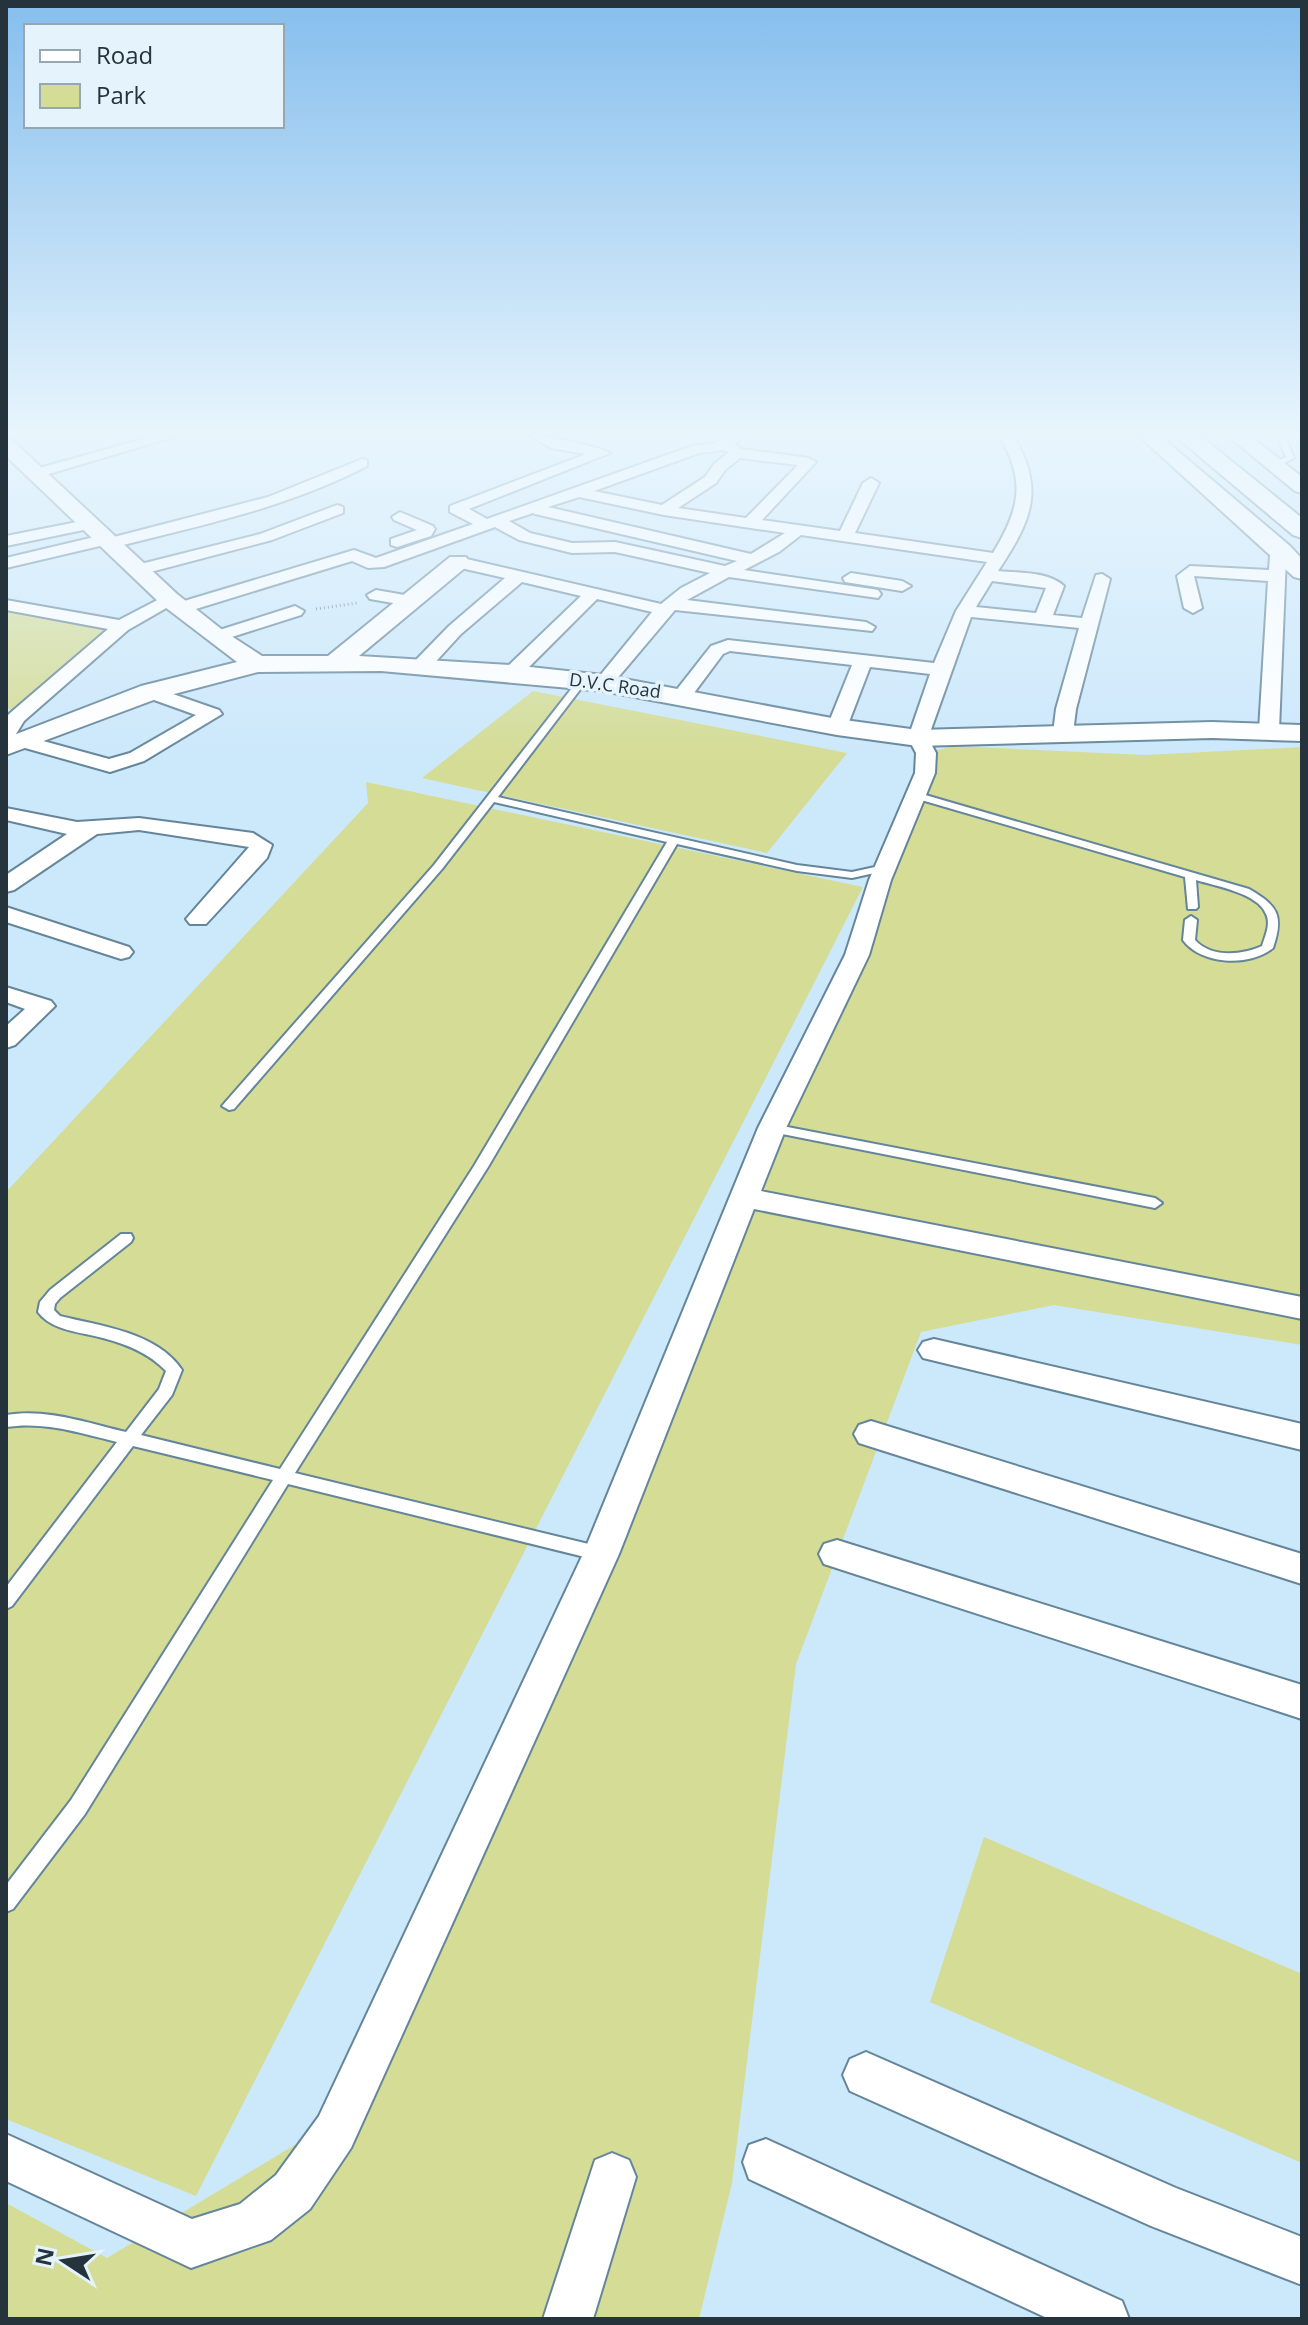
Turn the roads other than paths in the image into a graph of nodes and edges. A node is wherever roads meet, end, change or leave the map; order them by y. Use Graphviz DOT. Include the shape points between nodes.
graph roads {
  1 [pos="76,544"];
  2 [pos="111,544"];
  3 [pos="241,544"];
  4 [pos="391,544"];
  5 [pos="434,544"];
  6 [pos="552,544"];
  7 [pos="691,544"];
  8 [pos="784,544"];
  9 [pos="885,544"];
  10 [pos="1006,544"];
  11 [pos="1273,544"];
  12 [pos="354,555"];
  13 [pos="1278,556"];
  14 [pos="757,560"];
  15 [pos="458,562"];
  16 [pos="6,563"];
  17 [pos="992,567"];
  18 [pos="139,570"];
  19 [pos="728,572"];
  20 [pos="1302,572"];
  21 [pos="518,576"];
  22 [pos="1277,576"];
  23 [pos="1102,579"];
  24 [pos="902,586"];
  25 [pos="872,594"];
  26 [pos="376,595"];
  27 [pos="592,595"];
  28 [pos="410,601"];
  29 [pos="175,603"];
  30 [pos="6,605"];
  31 [pos="669,607"];
  32 [pos="1193,608"];
  33 [pos="295,611"];
  34 [pos="965,611"];
  35 [pos="1043,619"];
  36 [pos="1092,624"];
  37 [pos="122,626"];
  38 [pos="866,627"];
  39 [pos="216,637"];
  40 [pos="864,659"];
  41 [pos="336,662"];
  42 [pos="257,664"];
  43 [pos="422,665"];
  44 [pos="942,670"];
  45 [pos="512,673"];
  46 [pos="592,682"];
  47 [pos="150,692"];
  48 [pos="681,697"];
  49 [pos="837,727"];
  50 [pos="1269,730"];
  51 [pos="12,731"];
  52 [pos="1063,733"];
  53 [pos="1302,733"];
  54 [pos="918,738"];
  55 [pos="915,795"];
  56 [pos="493,799"];
  57 [pos="6,814"];
  58 [pos="94,827"];
  59 [pos="674,840"];
  60 [pos="884,868"];
  61 [pos="1190,874"];
  62 [pos="6,885"];
  63 [pos="6,914"];
  64 [pos="198,919"];
  65 [pos="121,952"];
  66 [pos="6,994"];
  67 [pos="6,1040"];
  68 [pos="229,1106"];
  69 [pos="772,1128"];
  70 [pos="746,1198"];
  71 [pos="1155,1203"];
  72 [pos="126,1238"];
  73 [pos="1302,1308"];
  74 [pos="934,1350"];
  75 [pos="6,1421"];
  76 [pos="871,1434"];
  77 [pos="1302,1437"];
  78 [pos="130,1439"];
  79 [pos="284,1477"];
  80 [pos="601,1554"];
  81 [pos="837,1554"];
  82 [pos="1302,1569"];
  83 [pos="6,1601"];
  84 [pos="1302,1702"];
  85 [pos="6,1902"];
  86 [pos="866,2075"];
  87 [pos="6,2157"];
  88 [pos="766,2162"];
  89 [pos="612,2177"];
  90 [pos="1302,2261"];
  91 [pos="568,2319"];
  92 [pos="1104,2319"];
  1 -- 16 [label="street"];
  2 -- 18 [label="main road"];
  3 -- 18 [label="street"];
  4 -- 12 [label="street"];
  5 -- 12 [label="street" via="378,563"];
  6 -- 19 [label="street" via="579,549 615,547"];
  7 -- 14 [label="street"];
  8 -- 14 [label="street"];
  9 -- 17 [label="street"];
  10 -- 17 [label="street"];
  11 -- 20 [label="main road"];
  12 -- 29 [label="street"];
  13 -- 22 [label="street"];
  14 -- 19 [label="street"];
  14 -- 24 [label="street"];
  15 -- 21 [label="street"];
  15 -- 28 [label="main road"];
  17 -- 34 [label="street"];
  17 -- 35 [label="street" via="1055,586"];
  18 -- 29 [label="main road"];
  19 -- 25 [label="street"];
  19 -- 31 [label="street"];
  21 -- 27 [label="street"];
  21 -- 43 [label="street"];
  22 -- 32 [label="street" via="1190,571 1185,576"];
  22 -- 50 [label="street"];
  23 -- 36 [label="street"];
  26 -- 28 [label="street"];
  27 -- 31 [label="street"];
  27 -- 45 [label="street"];
  28 -- 41 [label="main road"];
  29 -- 37 [label="street"];
  29 -- 39 [label="main road"];
  30 -- 37 [label="street"];
  31 -- 38 [label="street"];
  31 -- 46 [label="street"];
  33 -- 39 [label="street"];
  34 -- 35 [label="street"];
  34 -- 44 [label="street"];
  35 -- 36 [label="street"];
  36 -- 52 [label="street"];
  37 -- 51 [label="street"];
  39 -- 42 [label="main road"];
  40 -- 44 [label="street"];
  40 -- 48 [label="street" via="721,647"];
  40 -- 49 [label="street"];
  41 -- 42 [label="main road, D.V.C Road"];
  41 -- 43 [label="main road, D.V.C Road"];
  42 -- 47 [label="main road, D.V.C Road"];
  43 -- 45 [label="main road, D.V.C Road"];
  44 -- 54 [label="street"];
  45 -- 46 [label="main road, D.V.C Road"];
  46 -- 48 [label="main road, D.V.C Road"];
  46 -- 56 [label="lane"];
  47 -- 51 [label="main road, D.V.C Road"];
  47 -- 51 [label="street" via="212,714 137,757 110,766"];
  48 -- 49 [label="main road, D.V.C Road"];
  49 -- 54 [label="main road, D.V.C Road"];
  50 -- 52 [label="main road, D.V.C Road"];
  50 -- 53 [label="main road, D.V.C Road"];
  52 -- 54 [label="main road, D.V.C Road"];
  54 -- 55 [label="street" via="926,753 925,773"];
  55 -- 60 [label="street"];
  55 -- 61 [label="lane"];
  56 -- 59 [label="lane"];
  56 -- 68 [label="lane"];
  57 -- 58 [label="street" via="60,827"];
  58 -- 62 [label="street"];
  58 -- 64 [label="street" via="166,826 261,845"];
  59 -- 60 [label="lane" via="827,873 852,875"];
  59 -- 79 [label="lane" via="481,1167"];
  60 -- 69 [label="street" via="857,955"];
  61 -- 61 [label="lane" via="1189,940 1194,947 1236,956 1267,948 1275,917 1269,904"];
  63 -- 65 [label="street"];
  66 -- 67 [label="street" via="42,1006"];
  69 -- 70 [label="street"];
  69 -- 71 [label="lane"];
  70 -- 73 [label="street"];
  70 -- 80 [label="street"];
  72 -- 78 [label="lane" via="55,1294 46,1312 55,1320 165,1356 174,1370 166,1391"];
  74 -- 77 [label="street"];
  75 -- 78 [label="lane" via="51,1422"];
  76 -- 82 [label="street"];
  78 -- 79 [label="lane"];
  78 -- 83 [label="lane"];
  79 -- 80 [label="lane"];
  79 -- 85 [label="lane" via="78,1807"];
  80 -- 87 [label="street" via="335,2132 293,2192 254,2223 191,2244"];
  81 -- 84 [label="street"];
  86 -- 90 [label="street" via="1168,2209"];
  88 -- 92 [label="street"];
  89 -- 91 [label="street"];
}
